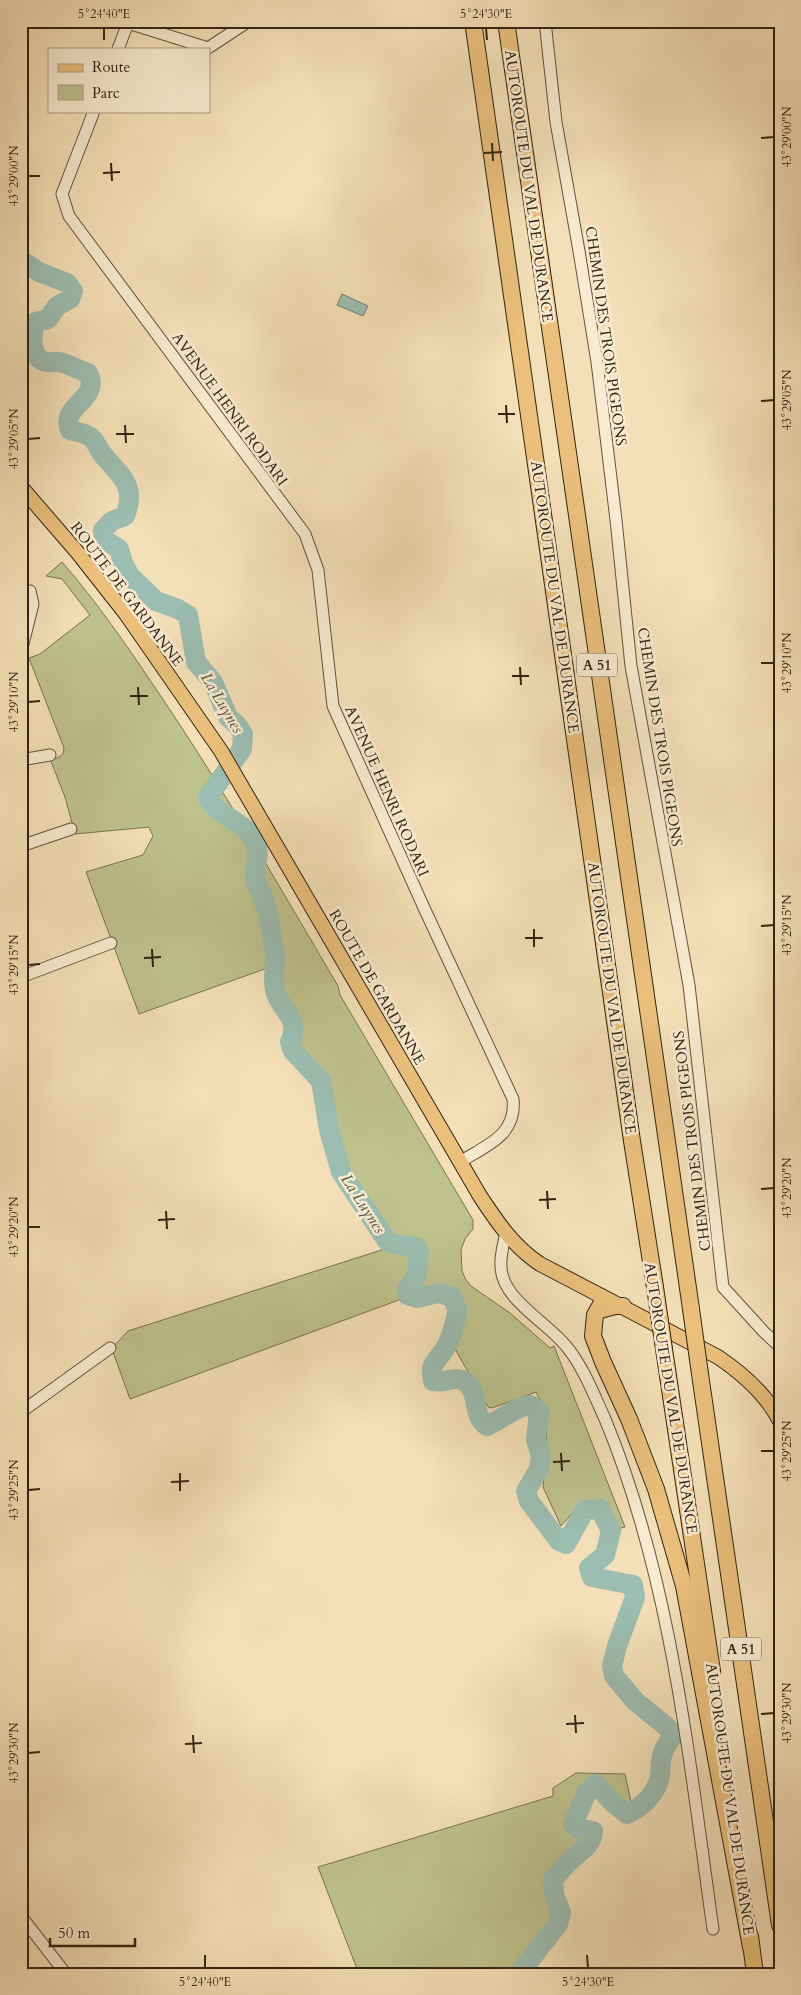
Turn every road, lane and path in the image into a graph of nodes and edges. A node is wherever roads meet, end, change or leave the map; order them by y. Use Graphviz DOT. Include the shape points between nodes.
graph roads {
  1 [pos="249,21"];
  2 [pos="473,21"];
  3 [pos="506,21"];
  4 [pos="544,21"];
  5 [pos="125,22"];
  6 [pos="118,48"];
  7 [pos="94,112"];
  8 [pos="21,487"];
  9 [pos="30,591"];
  10 [pos="21,652"];
  11 [pos="50,754"];
  12 [pos="21,760"];
  13 [pos="71,829"];
  14 [pos="21,846"];
  15 [pos="111,943"];
  16 [pos="21,977"];
  17 [pos="460,1162"];
  18 [pos="506,1232"];
  19 [pos="600,1303"];
  20 [pos="623,1306"];
  21 [pos="780,1347"];
  22 [pos="110,1348"];
  23 [pos="21,1412"];
  24 [pos="780,1421"];
  25 [pos="21,1916"];
  26 [pos="780,1925"];
  27 [pos="713,1928"];
  28 [pos="751,1947"];
  29 [pos="66,1974"];
  30 [pos="755,1974"];
  1 -- 5 [label="street" via="208,48"];
  2 -- 28 [label="highway, AUTOROUTE DU VAL DE DURANCE / A 51, bridge"];
  3 -- 26 [label="highway, AUTOROUTE DU VAL DE DURANCE / A 51, bridge"];
  4 -- 21 [label="street, CHEMIN DES TROIS PIGEONS" via="556,122 597,362 631,666 689,985 723,1287"];
  5 -- 6 [label="street"];
  7 -- 17 [label="street, AVENUE HENRI RODARI" via="62,194 69,216 305,534 318,570 332,706 514,1099 513,1118 504,1134"];
  8 -- 17 [label="main road, ROUTE DE GARDANNE" via="126,614 221,751"];
  9 -- 10 [label="street" via="33,604"];
  11 -- 12 [label="street"];
  13 -- 14 [label="street"];
  15 -- 16 [label="street"];
  17 -- 18 [label="main road, ROUTE DE GARDANNE"];
  18 -- 19 [label="main road, ROUTE DE GARDANNE" via="528,1256"];
  18 -- 27 [label="street" via="500,1265 506,1285 514,1297 568,1348 605,1420 634,1496 670,1645"];
  19 -- 20 [label="highway"];
  19 -- 28 [label="highway" via="595,1315 594,1336 656,1489 684,1586"];
  20 -- 24 [label="main road" via="736,1369 762,1395"];
  22 -- 23 [label="street"];
  25 -- 29 [label="street"];
  28 -- 30 [label="highway, AUTOROUTE DU VAL DE DURANCE / A 51"];
}
